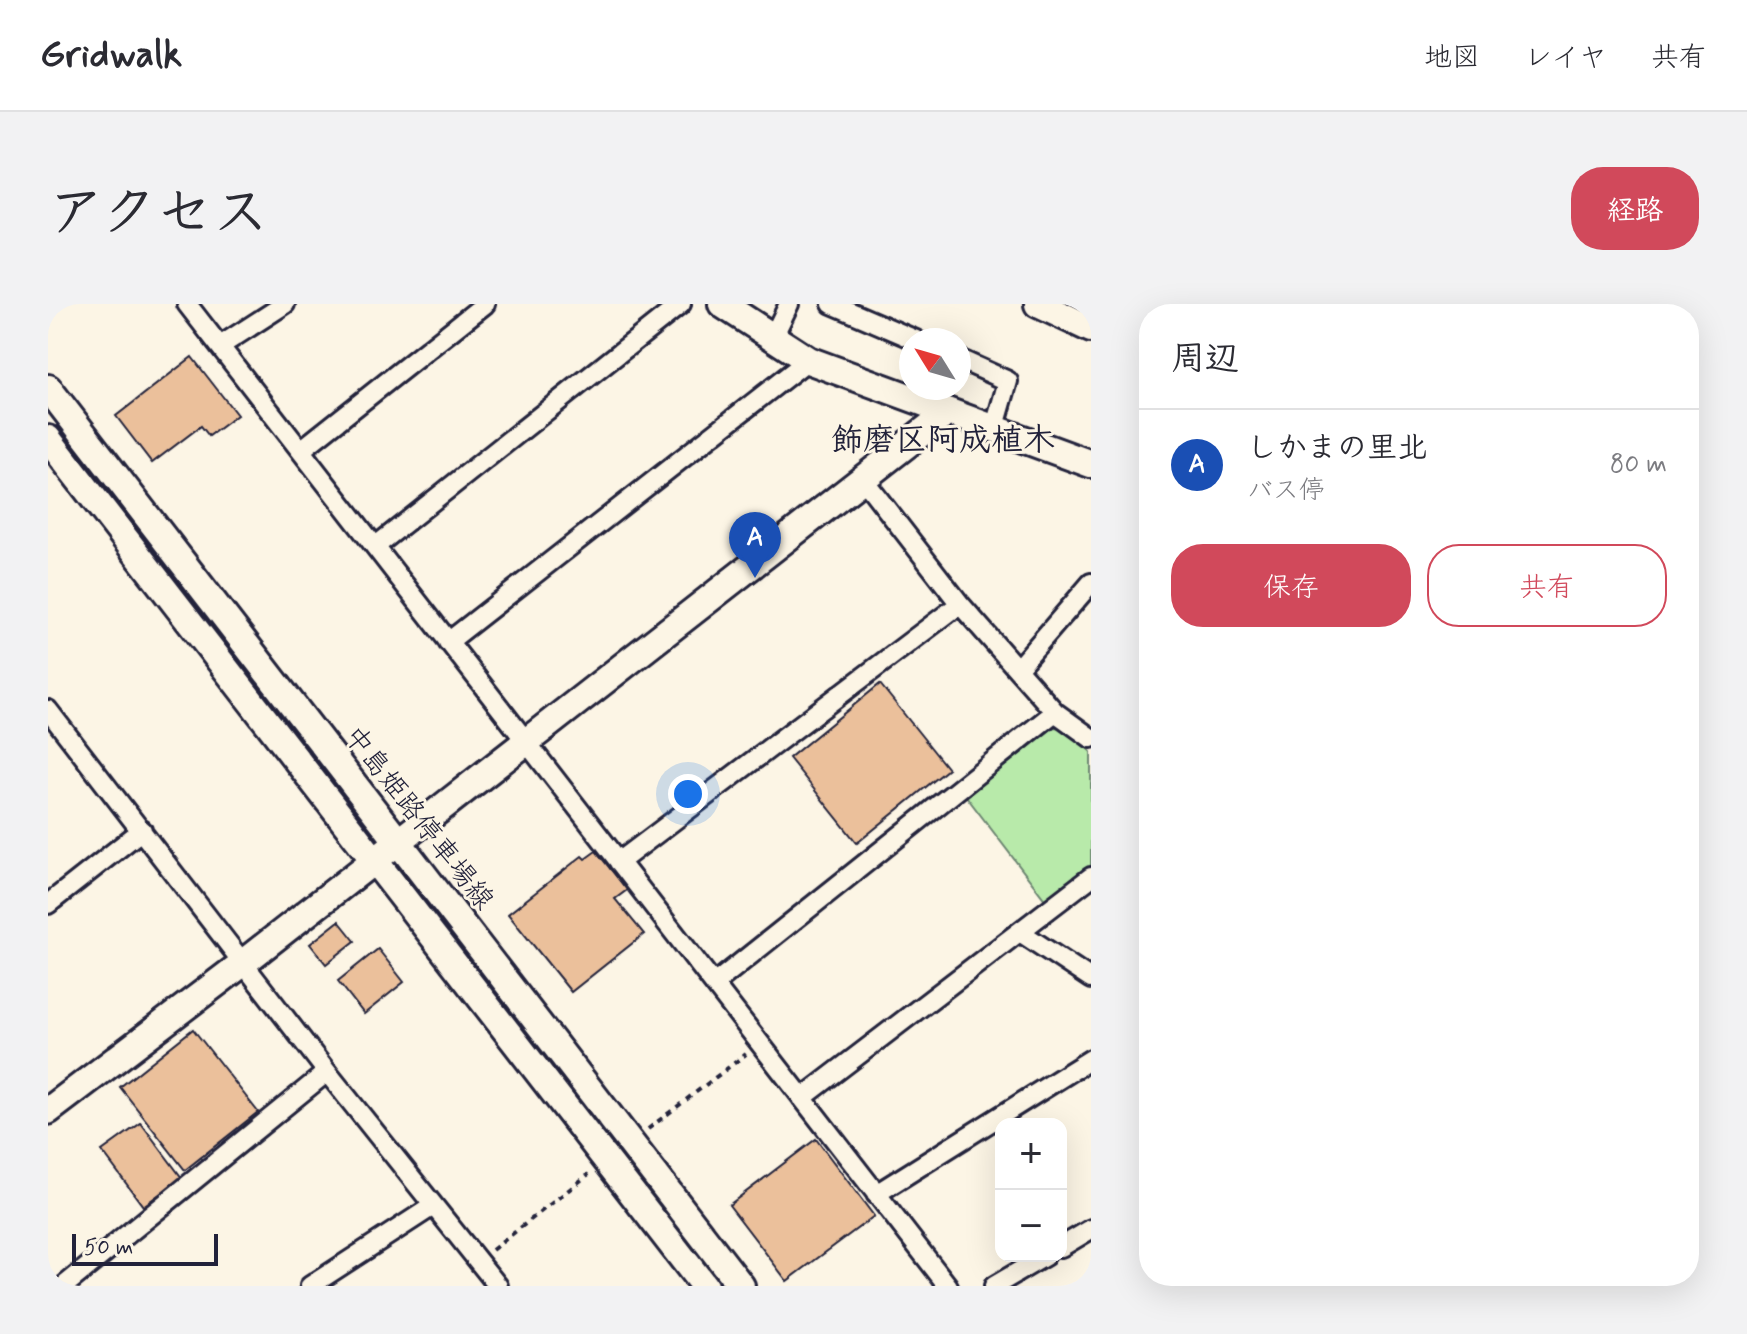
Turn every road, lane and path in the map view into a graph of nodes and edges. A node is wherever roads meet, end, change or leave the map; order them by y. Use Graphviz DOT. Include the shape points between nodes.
graph roads {
  1 [pos="187,304"];
  2 [pos="285,304"];
  3 [pos="485,304"];
  4 [pos="681,304"];
  5 [pos="722,304"];
  6 [pos="789,304"];
  7 [pos="832,304"];
  8 [pos="1038,304"];
  9 [pos="1091,329"];
  10 [pos="899,333"];
  11 [pos="773,337"];
  12 [pos="220,346"];
  13 [pos="808,360"];
  14 [pos="971,364"];
  15 [pos="48,388"];
  16 [pos="947,413"];
  17 [pos="994,430"];
  18 [pos="48,439"];
  19 [pos="301,450"];
  20 [pos="1091,464"];
  21 [pos="864,480"];
  22 [pos="376,546"];
  23 [pos="1091,583"];
  24 [pos="960,604"];
  25 [pos="448,642"];
  26 [pos="1017,669"];
  27 [pos="48,710"];
  28 [pos="1055,712"];
  29 [pos="1091,738"];
  30 [pos="526,742"];
  31 [pos="142,830"];
  32 [pos="398,840"];
  33 [pos="374,860"];
  34 [pos="619,862"];
  35 [pos="1091,877"];
  36 [pos="48,904"];
  37 [pos="1020,932"];
  38 [pos="243,963"];
  39 [pos="1091,979"];
  40 [pos="714,984"];
  41 [pos="760,1043"];
  42 [pos="1091,1059"];
  43 [pos="327,1072"];
  44 [pos="802,1098"];
  45 [pos="48,1111"];
  46 [pos="630,1142"];
  47 [pos="607,1160"];
  48 [pos="876,1194"];
  49 [pos="433,1206"];
  50 [pos="1091,1229"];
  51 [pos="1067,1243"];
  52 [pos="477,1261"];
  53 [pos="1035,1262"];
  54 [pos="64,1286"];
  55 [pos="310,1286"];
  56 [pos="498,1286"];
  57 [pos="704,1286"];
  58 [pos="741,1286"];
  59 [pos="948,1286"];
  60 [pos="994,1286"];
  1 -- 12 [label="street"];
  2 -- 12 [label="street"];
  3 -- 19 [label="street"];
  4 -- 22 [label="street"];
  5 -- 11 [label="main road"];
  6 -- 11 [label="street"];
  7 -- 10 [label="street"];
  8 -- 9 [label="main road"];
  11 -- 13 [label="main road"];
  12 -- 19 [label="street"];
  13 -- 16 [label="main road"];
  13 -- 25 [label="street"];
  14 -- 17 [label="street" via="1008,381"];
  15 -- 32 [label="main road, 中島姫路停車場線"];
  16 -- 17 [label="main road"];
  16 -- 21 [label="main road"];
  17 -- 20 [label="main road"];
  18 -- 33 [label="main road"];
  19 -- 22 [label="street"];
  21 -- 24 [label="street"];
  21 -- 30 [label="main road"];
  22 -- 25 [label="street"];
  23 -- 26 [label="street"];
  24 -- 26 [label="street"];
  24 -- 34 [label="street"];
  25 -- 30 [label="street"];
  26 -- 28 [label="street"];
  27 -- 31 [label="street"];
  28 -- 29 [label="street"];
  28 -- 40 [label="street"];
  30 -- 32 [label="main road"];
  30 -- 34 [label="street"];
  31 -- 36 [label="street"];
  31 -- 38 [label="street"];
  32 -- 33 [label="main road"];
  32 -- 46 [label="main road, 中島姫路停車場線"];
  33 -- 38 [label="main road"];
  33 -- 47 [label="main road"];
  34 -- 40 [label="street"];
  35 -- 37 [label="street"];
  37 -- 39 [label="street"];
  37 -- 44 [label="street"];
  38 -- 43 [label="street"];
  38 -- 45 [label="main road"];
  40 -- 41 [label="street"];
  41 -- 44 [label="street"];
  41 -- 46 [label="path"];
  42 -- 48 [label="street"];
  43 -- 49 [label="street"];
  43 -- 54 [label="street"];
  44 -- 48 [label="street"];
  46 -- 58 [label="main road, 中島姫路停車場線"];
  47 -- 52 [label="path"];
  47 -- 57 [label="main road"];
  48 -- 59 [label="street"];
  49 -- 52 [label="street"];
  49 -- 55 [label="street"];
  50 -- 51 [label="street"];
  52 -- 56 [label="street"];
  53 -- 60 [label="street"];
}
